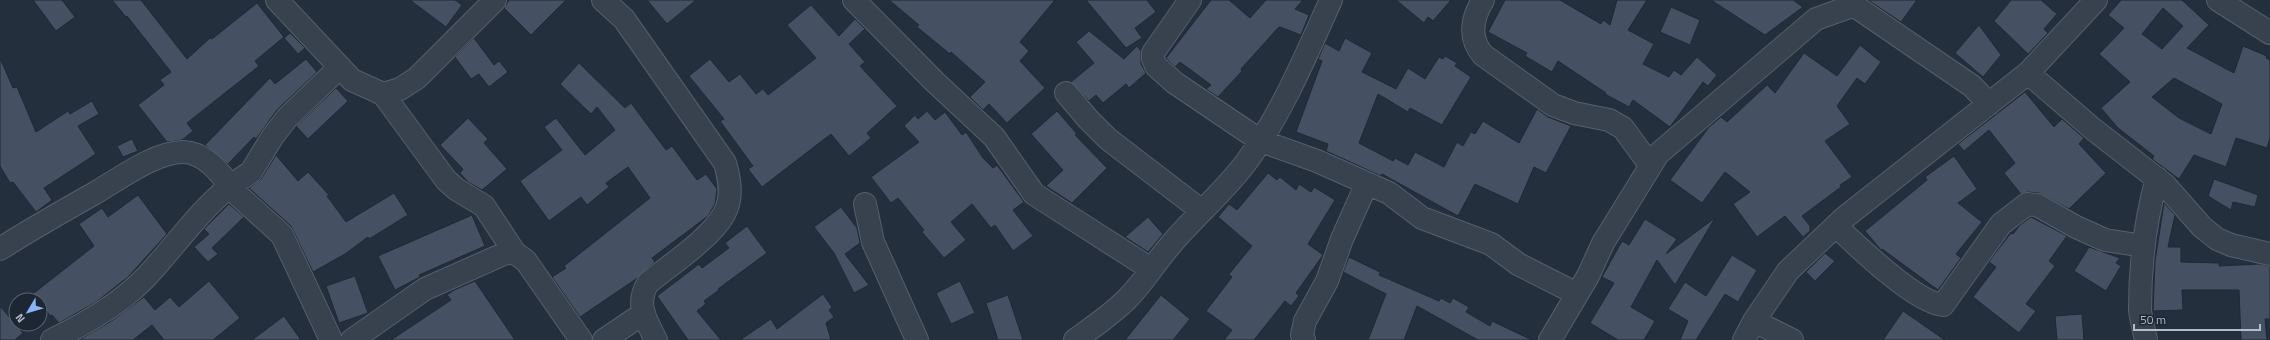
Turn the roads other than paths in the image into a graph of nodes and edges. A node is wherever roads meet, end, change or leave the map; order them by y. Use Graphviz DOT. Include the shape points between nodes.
graph roads {
  1 [pos="277,0"];
  2 [pos="496,0"];
  3 [pos="602,0"];
  4 [pos="854,0"];
  5 [pos="1190,0"];
  6 [pos="1331,0"];
  7 [pos="1482,0"];
  8 [pos="2096,0"];
  9 [pos="2218,0"];
  10 [pos="1850,3"];
  11 [pos="1820,9"];
  12 [pos="2270,33"];
  13 [pos="340,68"];
  14 [pos="2028,73"];
  15 [pos="1972,86"];
  16 [pos="2011,86"];
  17 [pos="1066,93"];
  18 [pos="383,94"];
  19 [pos="1989,104"];
  20 [pos="1261,141"];
  21 [pos="1650,165"];
  22 [pos="2157,178"];
  23 [pos="1367,183"];
  24 [pos="229,187"];
  25 [pos="865,204"];
  26 [pos="1202,211"];
  27 [pos="1836,226"];
  28 [pos="2144,246"];
  29 [pos="0,249"];
  30 [pos="515,253"];
  31 [pos="2270,254"];
  32 [pos="1151,269"];
  33 [pos="1577,294"];
  34 [pos="644,313"];
  35 [pos="1754,321"];
  36 [pos="52,340"];
  37 [pos="331,340"];
  38 [pos="352,340"];
  39 [pos="581,340"];
  40 [pos="604,340"];
  41 [pos="656,340"];
  42 [pos="916,340"];
  43 [pos="1075,340"];
  44 [pos="1304,340"];
  45 [pos="1550,340"];
  46 [pos="1744,340"];
  47 [pos="1792,340"];
  48 [pos="2146,340"];
  1 -- 13 [label="street"];
  2 -- 18 [label="street" via="417,78 400,89"];
  3 -- 34 [label="street" via="624,19 725,163 728,174 730,189 724,214 707,235 648,283 642,293"];
  4 -- 32 [label="street" via="994,137 1034,194"];
  5 -- 20 [label="street" via="1153,53 1156,66 1175,83"];
  6 -- 20 [label="street"];
  7 -- 21 [label="street" via="1472,26 1476,47 1483,55 1553,105 1574,113 1609,120 1623,128"];
  8 -- 14 [label="street"];
  9 -- 12 [label="street"];
  10 -- 11 [label="street"];
  10 -- 15 [label="street"];
  11 -- 21 [label="street" via="1673,140"];
  13 -- 18 [label="street" via="352,80"];
  13 -- 24 [label="street" via="287,118 251,172"];
  14 -- 16 [label="street"];
  14 -- 22 [label="street" via="2093,129"];
  15 -- 16 [label="street"];
  15 -- 19 [label="street"];
  16 -- 19 [label="street"];
  17 -- 26 [label="street" via="1108,139"];
  18 -- 30 [label="street" via="446,180 484,206"];
  19 -- 27 [label="street"];
  20 -- 23 [label="street" via="1317,161"];
  20 -- 26 [label="street" via="1241,168"];
  21 -- 33 [label="street" via="1603,243"];
  22 -- 28 [label="street" via="2147,214"];
  22 -- 31 [label="street" via="2202,227 2217,239"];
  23 -- 33 [label="street" via="1389,193 1422,218 1491,244 1518,264"];
  23 -- 44 [label="street" via="1342,238 1327,282 1305,321 1302,335"];
  24 -- 29 [label="street" via="223,176 195,154 169,153 142,165"];
  24 -- 36 [label="street" via="211,202 132,290 69,332"];
  24 -- 37 [label="street" via="282,235"];
  25 -- 42 [label="street" via="873,242"];
  26 -- 32 [label="street"];
  27 -- 28 [label="street" via="1908,288 1936,305 1943,305 1948,300 2001,224 2027,204 2037,205 2105,240"];
  27 -- 35 [label="street" via="1788,271"];
  28 -- 48 [label="street" via="2140,310"];
  30 -- 38 [label="street" via="506,253 425,289"];
  30 -- 39 [label="street" via="526,261"];
  32 -- 43 [label="street" via="1129,298 1112,314"];
  33 -- 45 [label="street"];
  34 -- 40 [label="street"];
  34 -- 41 [label="street" via="645,321"];
  35 -- 46 [label="street"];
  35 -- 47 [label="street"];
}
